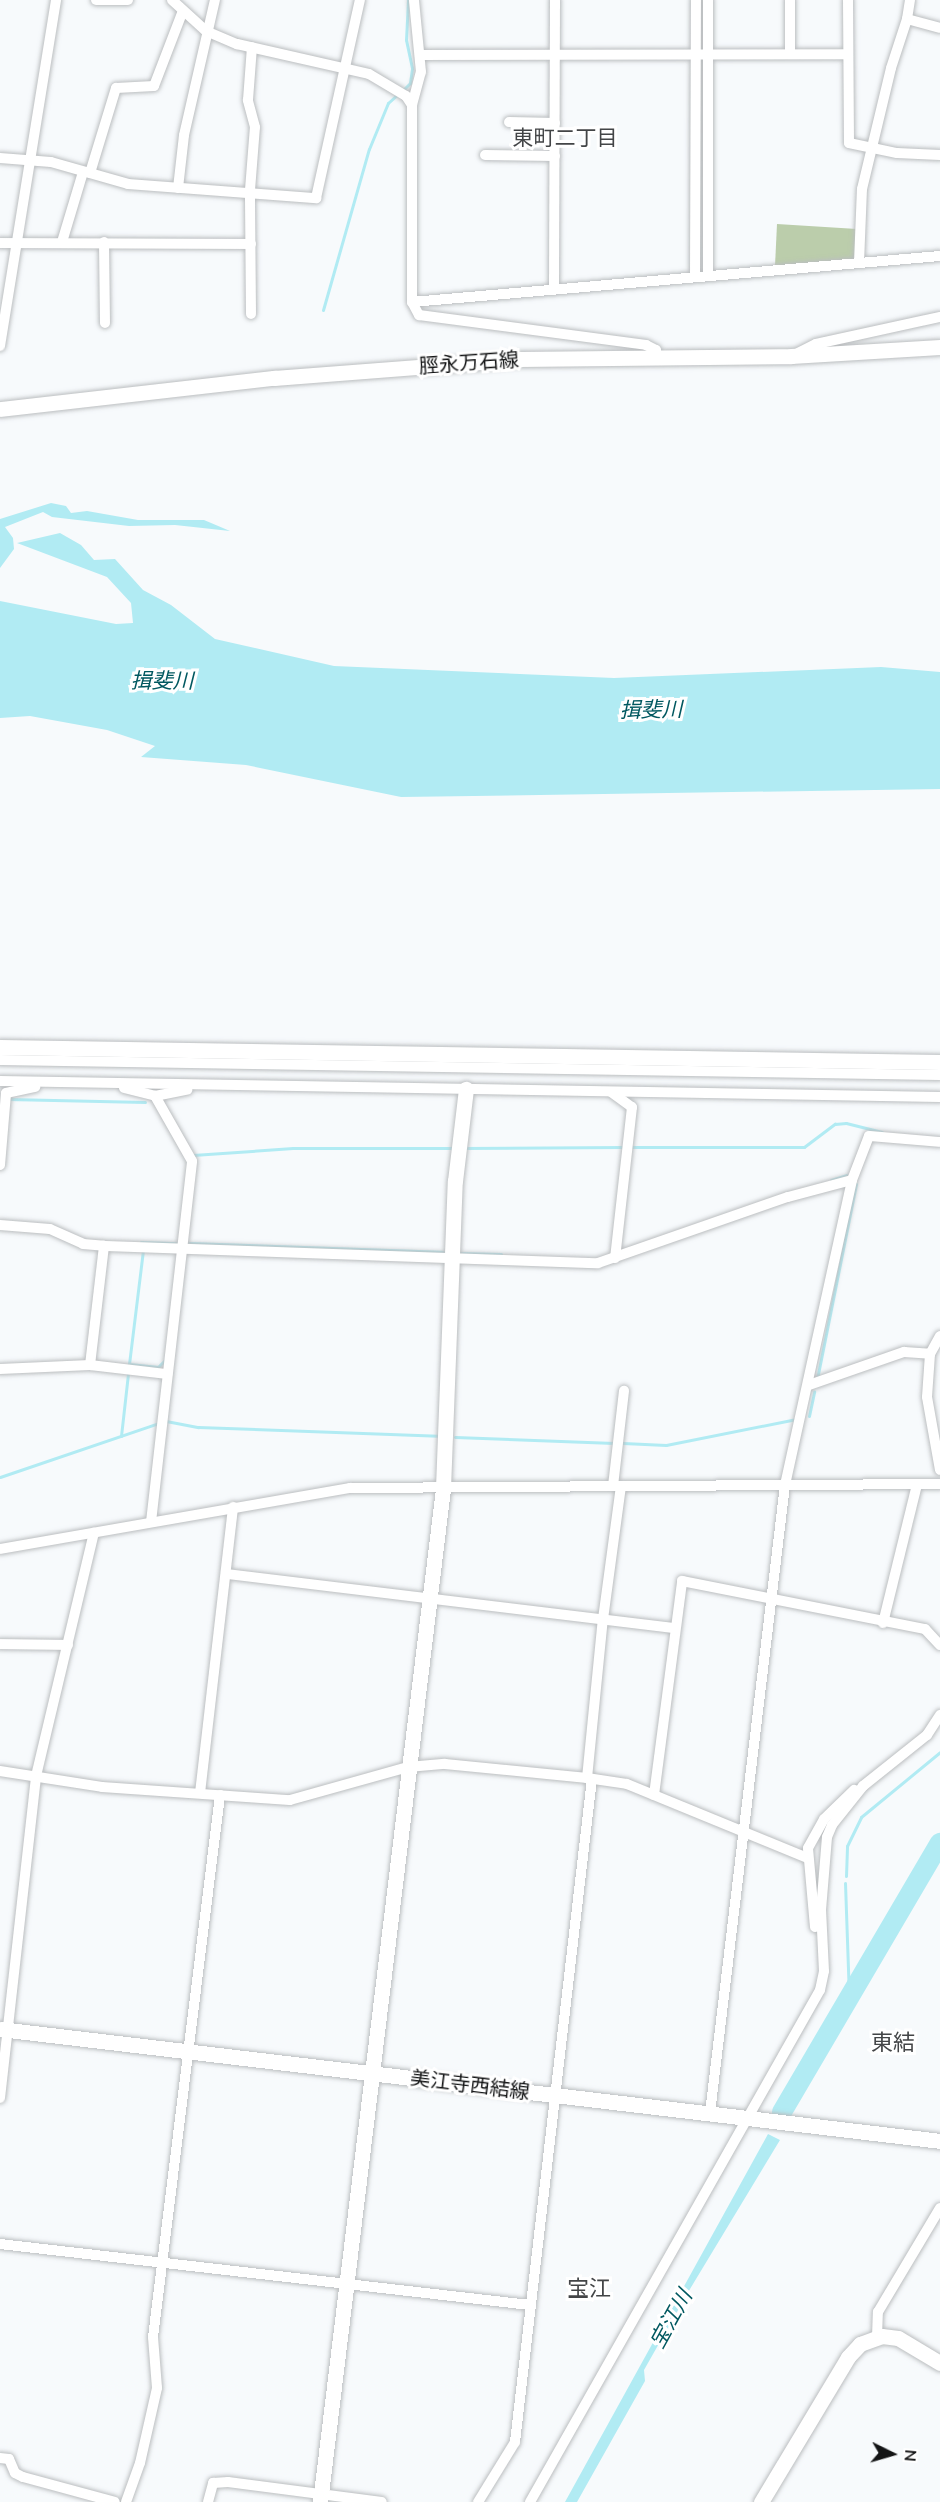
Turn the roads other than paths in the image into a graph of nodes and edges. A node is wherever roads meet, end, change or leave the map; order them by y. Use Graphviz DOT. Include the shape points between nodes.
graph roads {
  1 [pos="56,0"];
  2 [pos="96,0"];
  3 [pos="128,0"];
  4 [pos="172,0"];
  5 [pos="214,0"];
  6 [pos="360,0"];
  7 [pos="414,0"];
  8 [pos="555,0"];
  9 [pos="696,0"];
  10 [pos="708,0"];
  11 [pos="790,0"];
  12 [pos="848,0"];
  13 [pos="910,0"];
  14 [pos="182,13"];
  15 [pos="907,19"];
  16 [pos="940,28"];
  17 [pos="206,31"];
  18 [pos="252,47"];
  19 [pos="555,54"];
  20 [pos="695,54"];
  21 [pos="708,54"];
  22 [pos="790,54"];
  23 [pos="848,54"];
  24 [pos="420,56"];
  25 [pos="346,69"];
  26 [pos="412,105"];
  27 [pos="509,122"];
  28 [pos="555,123"];
  29 [pos="872,146"];
  30 [pos="484,155"];
  31 [pos="940,155"];
  32 [pos="555,156"];
  33 [pos="0,158"];
  34 [pos="30,159"];
  35 [pos="87,172"];
  36 [pos="178,188"];
  37 [pos="250,190"];
  38 [pos="62,242"];
  39 [pos="0,243"];
  40 [pos="16,243"];
  41 [pos="104,243"];
  42 [pos="251,244"];
  43 [pos="940,255"];
  44 [pos="859,263"];
  45 [pos="695,274"];
  46 [pos="708,274"];
  47 [pos="554,287"];
  48 [pos="412,302"];
  49 [pos="251,314"];
  50 [pos="940,317"];
  51 [pos="105,323"];
  52 [pos="0,346"];
  53 [pos="940,347"];
  54 [pos="791,356"];
  55 [pos="657,359"];
  56 [pos="0,409"];
  57 [pos="0,1047"];
  58 [pos="0,1060"];
  59 [pos="940,1062"];
  60 [pos="940,1075"];
  61 [pos="0,1082"];
  62 [pos="54,1083"];
  63 [pos="106,1083"];
  64 [pos="205,1086"];
  65 [pos="466,1089"];
  66 [pos="611,1092"];
  67 [pos="3,1093"];
  68 [pos="155,1096"];
  69 [pos="940,1097"];
  70 [pos="940,1142"];
  71 [pos="0,1165"];
  72 [pos="852,1180"];
  73 [pos="0,1225"];
  74 [pos="104,1246"];
  75 [pos="183,1247"];
  76 [pos="452,1257"];
  77 [pos="615,1258"];
  78 [pos="940,1336"];
  79 [pos="930,1354"];
  80 [pos="90,1365"];
  81 [pos="0,1369"];
  82 [pos="167,1374"];
  83 [pos="809,1385"];
  84 [pos="624,1391"];
  85 [pos="940,1470"];
  86 [pos="940,1484"];
  87 [pos="785,1485"];
  88 [pos="916,1485"];
  89 [pos="617,1486"];
  90 [pos="443,1488"];
  91 [pos="233,1507"];
  92 [pos="151,1522"];
  93 [pos="94,1533"];
  94 [pos="0,1549"];
  95 [pos="227,1574"];
  96 [pos="769,1598"];
  97 [pos="428,1599"];
  98 [pos="603,1619"];
  99 [pos="883,1623"];
  100 [pos="675,1628"];
  101 [pos="0,1644"];
  102 [pos="68,1645"];
  103 [pos="940,1645"];
  104 [pos="940,1715"];
  105 [pos="408,1767"];
  106 [pos="0,1771"];
  107 [pos="36,1776"];
  108 [pos="590,1778"];
  109 [pos="862,1786"];
  110 [pos="200,1793"];
  111 [pos="220,1795"];
  112 [pos="654,1795"];
  113 [pos="742,1832"];
  114 [pos="807,1858"];
  115 [pos="821,1944"];
  116 [pos="4,2029"];
  117 [pos="189,2051"];
  118 [pos="374,2074"];
  119 [pos="554,2094"];
  120 [pos="0,2098"];
  121 [pos="710,2113"];
  122 [pos="750,2118"];
  123 [pos="940,2141"];
  124 [pos="940,2208"];
  125 [pos="0,2244"];
  126 [pos="163,2264"];
  127 [pos="346,2284"];
  128 [pos="530,2306"];
  129 [pos="877,2337"];
  130 [pos="940,2363"];
  131 [pos="0,2458"];
  132 [pos="321,2498"];
  133 [pos="115,2502"];
  134 [pos="126,2502"];
  135 [pos="208,2502"];
  136 [pos="382,2502"];
  137 [pos="478,2502"];
  138 [pos="531,2502"];
  139 [pos="761,2502"];
  1 -- 34 [label="street"];
  2 -- 3 [label="street"];
  4 -- 14 [label="street"];
  5 -- 17 [label="street"];
  6 -- 25 [label="street"];
  7 -- 24 [label="street"];
  8 -- 19 [label="street"];
  9 -- 20 [label="street"];
  10 -- 21 [label="street"];
  11 -- 22 [label="street"];
  12 -- 23 [label="street"];
  13 -- 15 [label="street"];
  14 -- 17 [label="street"];
  14 -- 35 [label="street" via="154,86 116,88"];
  15 -- 16 [label="street"];
  15 -- 29 [label="street"];
  17 -- 18 [label="street"];
  17 -- 36 [label="street" via="184,135"];
  18 -- 25 [label="street"];
  18 -- 37 [label="street" via="248,100 255,127"];
  19 -- 20 [label="street"];
  19 -- 24 [label="street"];
  19 -- 28 [label="street"];
  20 -- 21 [label="street"];
  20 -- 45 [label="street"];
  21 -- 22 [label="street"];
  21 -- 46 [label="street"];
  22 -- 23 [label="street"];
  23 -- 29 [label="street" via="849,143"];
  24 -- 26 [label="street" via="419,83"];
  25 -- 26 [label="street" via="369,74 406,96"];
  25 -- 37 [label="street" via="316,198"];
  26 -- 48 [label="street"];
  27 -- 28 [label="street"];
  28 -- 32 [label="street"];
  29 -- 31 [label="street" via="897,153"];
  29 -- 44 [label="street" via="862,189"];
  30 -- 32 [label="street"];
  32 -- 47 [label="street"];
  33 -- 34 [label="street"];
  34 -- 35 [label="street"];
  34 -- 40 [label="street"];
  35 -- 36 [label="street" via="128,184"];
  35 -- 38 [label="street"];
  36 -- 37 [label="street"];
  37 -- 42 [label="street"];
  38 -- 40 [label="street"];
  38 -- 41 [label="street"];
  39 -- 40 [label="street"];
  40 -- 52 [label="street"];
  41 -- 42 [label="street"];
  41 -- 51 [label="street"];
  42 -- 49 [label="street"];
  43 -- 44 [label="street"];
  44 -- 46 [label="street"];
  45 -- 46 [label="street"];
  45 -- 47 [label="street"];
  47 -- 48 [label="street"];
  48 -- 55 [label="street" via="419,315 646,345 656,350"];
  50 -- 54 [label="street" via="816,344"];
  53 -- 54 [label="street, 脛永万石線"];
  54 -- 55 [label="street, 脛永万石線"];
  55 -- 56 [label="street, 脛永万石線" via="519,359 274,378"];
  57 -- 59 [label="street"];
  58 -- 60 [label="street"];
  61 -- 62 [label="street"];
  62 -- 63 [label="street"];
  62 -- 67 [label="street"];
  63 -- 64 [label="street"];
  63 -- 68 [label="street"];
  64 -- 65 [label="street"];
  64 -- 68 [label="street"];
  65 -- 66 [label="street"];
  65 -- 76 [label="street" via="455,1181"];
  66 -- 69 [label="street"];
  66 -- 77 [label="street" via="632,1107"];
  67 -- 71 [label="street"];
  68 -- 75 [label="street" via="192,1161"];
  70 -- 72 [label="street" via="869,1136"];
  72 -- 77 [label="street" via="788,1197"];
  72 -- 83 [label="street"];
  73 -- 74 [label="street" via="50,1230 83,1244"];
  74 -- 75 [label="street"];
  74 -- 80 [label="street"];
  75 -- 76 [label="street"];
  75 -- 82 [label="street"];
  76 -- 77 [label="street" via="598,1263"];
  76 -- 90 [label="street"];
  78 -- 79 [label="street"];
  79 -- 83 [label="street" via="904,1352"];
  79 -- 85 [label="street" via="927,1397"];
  80 -- 81 [label="street"];
  80 -- 82 [label="street"];
  82 -- 92 [label="street"];
  83 -- 87 [label="street"];
  84 -- 89 [label="street"];
  86 -- 88 [label="street"];
  87 -- 88 [label="street"];
  87 -- 89 [label="street"];
  87 -- 96 [label="street"];
  88 -- 99 [label="street"];
  89 -- 90 [label="street"];
  89 -- 98 [label="street"];
  90 -- 91 [label="street" via="350,1488"];
  90 -- 97 [label="street"];
  91 -- 92 [label="street"];
  91 -- 95 [label="street"];
  92 -- 93 [label="street"];
  93 -- 94 [label="street"];
  93 -- 102 [label="street"];
  95 -- 97 [label="street"];
  95 -- 110 [label="street"];
  96 -- 99 [label="street"];
  96 -- 100 [label="street" via="682,1581"];
  96 -- 113 [label="street"];
  97 -- 98 [label="street"];
  97 -- 105 [label="street"];
  98 -- 100 [label="street"];
  98 -- 108 [label="street"];
  99 -- 103 [label="street" via="925,1629"];
  100 -- 112 [label="street"];
  101 -- 102 [label="street"];
  102 -- 107 [label="street"];
  104 -- 109 [label="street" via="927,1735"];
  105 -- 108 [label="street" via="446,1764"];
  105 -- 111 [label="street" via="290,1800"];
  105 -- 118 [label="street"];
  106 -- 107 [label="street"];
  107 -- 110 [label="street" via="102,1786"];
  107 -- 116 [label="street"];
  108 -- 112 [label="street" via="627,1784"];
  108 -- 119 [label="street"];
  109 -- 114 [label="street" via="847,1794 824,1819 808,1848"];
  109 -- 115 [label="street" via="827,1837"];
  110 -- 111 [label="street"];
  111 -- 117 [label="street"];
  112 -- 113 [label="street"];
  113 -- 114 [label="street"];
  113 -- 121 [label="street"];
  114 -- 115 [label="street"];
  115 -- 122 [label="street" via="824,1971 820,1990"];
  116 -- 117 [label="street, 美江寺西結線"];
  116 -- 120 [label="street"];
  117 -- 118 [label="street, 美江寺西結線"];
  117 -- 126 [label="street"];
  118 -- 119 [label="street, 美江寺西結線"];
  118 -- 127 [label="street"];
  119 -- 121 [label="street, 美江寺西結線"];
  119 -- 128 [label="street"];
  121 -- 122 [label="street, 美江寺西結線"];
  122 -- 123 [label="street, 美江寺西結線"];
  122 -- 138 [label="street"];
  124 -- 129 [label="street" via="878,2312"];
  125 -- 126 [label="street"];
  126 -- 127 [label="street"];
  126 -- 134 [label="street" via="153,2337 157,2388 140,2463"];
  127 -- 128 [label="street"];
  127 -- 132 [label="street"];
  128 -- 137 [label="street" via="515,2442"];
  129 -- 130 [label="street" via="898,2338"];
  129 -- 139 [label="street" via="860,2343 848,2357"];
  131 -- 133 [label="street" via="9,2459 15,2473 23,2477"];
  132 -- 135 [label="street" via="213,2483"];
  132 -- 136 [label="street"];
}
